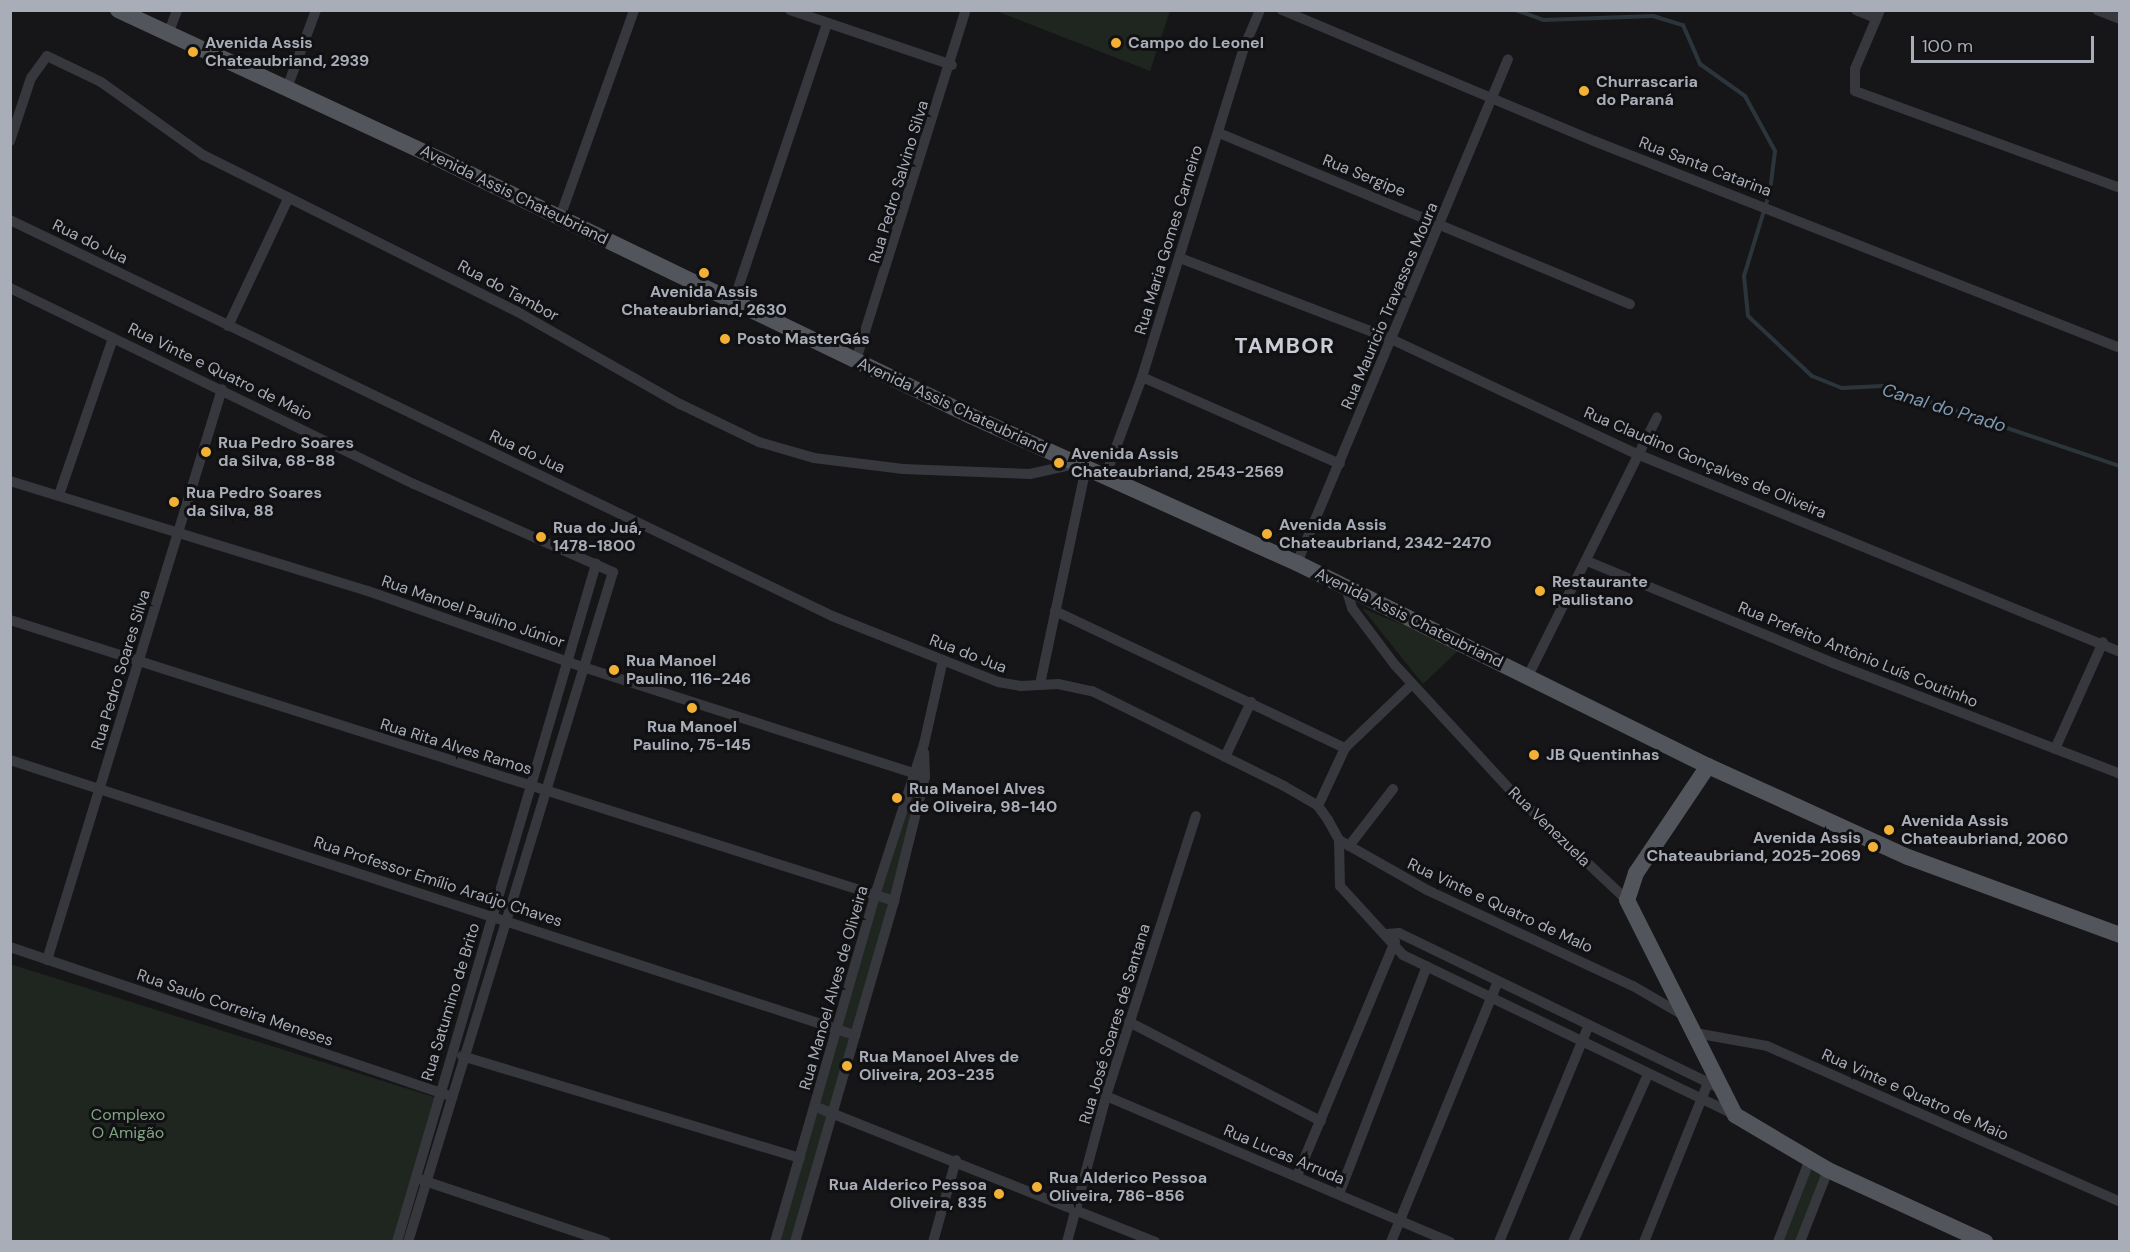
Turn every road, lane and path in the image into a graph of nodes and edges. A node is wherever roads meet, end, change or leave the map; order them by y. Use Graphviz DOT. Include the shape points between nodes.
graph roads {
  1 [pos="118,10"];
  2 [pos="177,10"];
  3 [pos="316,10"];
  4 [pos="634,10"];
  5 [pos="790,10"];
  6 [pos="966,10"];
  7 [pos="1260,10"];
  8 [pos="1282,10"];
  9 [pos="1856,10"];
  10 [pos="2097,10"];
  11 [pos="1878,14"];
  12 [pos="2120,19"];
  13 [pos="827,23"];
  14 [pos="168,34"];
  15 [pos="1508,59"];
  16 [pos="951,64"];
  17 [pos="286,88"];
  18 [pos="1491,98"];
  19 [pos="1219,133"];
  20 [pos="10,141"];
  21 [pos="2120,188"];
  22 [pos="288,199"];
  23 [pos="560,217"];
  24 [pos="10,220"];
  25 [pos="1442,223"];
  26 [pos="1180,258"];
  27 [pos="10,288"];
  28 [pos="734,300"];
  29 [pos="1630,304"];
  30 [pos="228,326"];
  31 [pos="113,338"];
  32 [pos="1390,339"];
  33 [pos="2120,348"];
  34 [pos="856,360"];
  35 [pos="1142,377"];
  36 [pos="222,388"];
  37 [pos="1657,417"];
  38 [pos="1637,454"];
  39 [pos="1340,464"];
  40 [pos="1080,466"];
  41 [pos="1105,477"];
  42 [pos="10,481"];
  43 [pos="58,495"];
  44 [pos="178,534"];
  45 [pos="1587,561"];
  46 [pos="1297,563"];
  47 [pos="596,564"];
  48 [pos="613,572"];
  49 [pos="1346,588"];
  50 [pos="1055,611"];
  51 [pos="10,620"];
  52 [pos="2103,642"];
  53 [pos="2120,651"];
  54 [pos="943,660"];
  55 [pos="567,661"];
  56 [pos="139,663"];
  57 [pos="583,667"];
  58 [pos="1528,676"];
  59 [pos="1040,684"];
  60 [pos="1412,684"];
  61 [pos="1251,702"];
  62 [pos="1346,748"];
  63 [pos="2055,749"];
  64 [pos="1225,757"];
  65 [pos="10,760"];
  66 [pos="1708,766"];
  67 [pos="2120,774"];
  68 [pos="919,775"];
  69 [pos="530,786"];
  70 [pos="1393,789"];
  71 [pos="101,790"];
  72 [pos="548,791"];
  73 [pos="1318,806"];
  74 [pos="1196,816"];
  75 [pos="1344,843"];
  76 [pos="875,895"];
  77 [pos="1627,900"];
  78 [pos="894,901"];
  79 [pos="492,916"];
  80 [pos="506,920"];
  81 [pos="1399,933"];
  82 [pos="1387,934"];
  83 [pos="2120,934"];
  84 [pos="1392,946"];
  85 [pos="10,947"];
  86 [pos="47,960"];
  87 [pos="1427,966"];
  88 [pos="1498,981"];
  89 [pos="1490,997"];
  90 [pos="1686,1017"];
  91 [pos="1130,1022"];
  92 [pos="1589,1024"];
  93 [pos="837,1029"];
  94 [pos="1695,1033"];
  95 [pos="855,1035"];
  96 [pos="1581,1042"];
  97 [pos="462,1056"];
  98 [pos="1648,1074"];
  99 [pos="1714,1085"];
  100 [pos="444,1094"];
  101 [pos="1106,1096"];
  102 [pos="1703,1100"];
  103 [pos="816,1107"];
  104 [pos="833,1113"];
  105 [pos="1735,1115"];
  106 [pos="1321,1121"];
  107 [pos="800,1158"];
  108 [pos="1810,1159"];
  109 [pos="956,1160"];
  110 [pos="1828,1170"];
  111 [pos="1297,1176"];
  112 [pos="421,1180"];
  113 [pos="1339,1194"];
  114 [pos="2119,1202"];
  115 [pos="1078,1208"];
  116 [pos="1400,1220"];
  117 [pos="397,1242"];
  118 [pos="408,1242"];
  119 [pos="606,1242"];
  120 [pos="775,1242"];
  121 [pos="795,1242"];
  122 [pos="933,1242"];
  123 [pos="1068,1242"];
  124 [pos="1155,1242"];
  125 [pos="1391,1242"];
  126 [pos="1450,1242"];
  127 [pos="1499,1242"];
  128 [pos="1573,1242"];
  129 [pos="1644,1242"];
  130 [pos="1778,1242"];
  131 [pos="1800,1242"];
  132 [pos="1985,1242"];
  1 -- 14 [label="main road, Avenida Assis Chateubriand"];
  2 -- 14 [label="street"];
  3 -- 17 [label="street"];
  4 -- 23 [label="street"];
  5 -- 13 [label="street"];
  6 -- 16 [label="street, Rua Pedro Salvino Silva"];
  7 -- 19 [label="street, Rua Maria Gomes Carneiro"];
  8 -- 18 [label="street, Rua Santa Catarina"];
  9 -- 11 [label="street"];
  10 -- 12 [label="street"];
  11 -- 21 [label="street" via="1852,79 1852,87 1861,94"];
  13 -- 16 [label="street"];
  13 -- 28 [label="street"];
  14 -- 17 [label="main road, Avenida Assis Chateubriand"];
  15 -- 18 [label="street, Rua Mauricio Travassos Moura"];
  16 -- 34 [label="street, Rua Pedro Salvino Silva"];
  17 -- 23 [label="main road, Avenida Assis Chateubriand"];
  18 -- 25 [label="street, Rua Mauricio Travassos Moura"];
  18 -- 33 [label="street, Rua Santa Catarina"];
  19 -- 25 [label="street, Rua Sergipe"];
  19 -- 26 [label="street, Rua Maria Gomes Carneiro"];
  20 -- 22 [label="street, Rua do Tambor" via="31,78 47,56 102,82 203,155"];
  22 -- 30 [label="street"];
  22 -- 40 [label="street, Rua do Tambor" via="516,311 719,425 784,451 870,466 925,470 1030,474"];
  23 -- 28 [label="main road, Avenida Assis Chateubriand"];
  24 -- 30 [label="street, Rua do Jua"];
  25 -- 29 [label="street, Rua Sergipe"];
  25 -- 32 [label="street, Rua Mauricio Travassos Moura"];
  26 -- 32 [label="street, Rua Claudino Gonçalves de Oliveira"];
  26 -- 35 [label="street, Rua Maria Gomes Carneiro"];
  27 -- 31 [label="street, Rua Vinte e Quatro de Maio"];
  28 -- 34 [label="main road, Avenida Assis Chateubriand"];
  30 -- 54 [label="street, Rua do Jua" via="832,616"];
  31 -- 36 [label="street, Rua Vinte e Quatro de Maio"];
  31 -- 43 [label="street"];
  32 -- 38 [label="street, Rua Claudino Gonçalves de Oliveira"];
  32 -- 39 [label="street, Rua Mauricio Travassos Moura"];
  34 -- 40 [label="main road, Avenida Assis Chateubriand"];
  35 -- 39 [label="street"];
  35 -- 41 [label="street, Rua Maria Gomes Carneiro"];
  36 -- 44 [label="street, Rua Pedro Soares Silva"];
  36 -- 47 [label="street, Rua Vinte e Quatro de Maio" via="414,484"];
  37 -- 38 [label="street"];
  38 -- 45 [label="street"];
  38 -- 52 [label="street, Rua Claudino Gonçalves de Oliveira"];
  39 -- 46 [label="street, Rua Mauricio Travassos Moura"];
  40 -- 41 [label="main road, Avenida Assis Chateubriand"];
  40 -- 50 [label="street"];
  41 -- 46 [label="main road, Avenida Assis Chateubriand"];
  42 -- 43 [label="street, Rua Manoel Paulino Júnior"];
  43 -- 44 [label="street, Rua Manoel Paulino Júnior"];
  44 -- 55 [label="street, Rua Manoel Paulino Júnior" via="368,591"];
  44 -- 56 [label="street, Rua Pedro Soares Silva"];
  45 -- 58 [label="street"];
  45 -- 63 [label="street, Rua Prefeito Antônio Luís Coutinho"];
  46 -- 49 [label="main road, Avenida Assis Chateubriand"];
  47 -- 48 [label="street, Rua Vinte e Quatro de Maio"];
  47 -- 55 [label="street, Rua Satumino de Brito"];
  48 -- 57 [label="street, Rua Satumino de Brito"];
  49 -- 58 [label="main road, Avenida Assis Chateubriand"];
  49 -- 60 [label="street, Rua Venezuela" via="1353,609"];
  50 -- 59 [label="street"];
  50 -- 61 [label="street"];
  51 -- 56 [label="street, Rua Rita Alves Ramos"];
  52 -- 53 [label="street, Rua Claudino Gonçalves de Oliveira"];
  52 -- 63 [label="street"];
  54 -- 59 [label="street, Rua do Jua" via="998,682"];
  54 -- 68 [label="street, Rua Manoel Alves de Oliveira"];
  55 -- 57 [label="street, Rua Manoel Paulino Júnior"];
  55 -- 69 [label="street, Rua Satumino de Brito"];
  56 -- 69 [label="street, Rua Rita Alves Ramos"];
  56 -- 71 [label="street, Rua Pedro Soares Silva"];
  57 -- 68 [label="street, Rua Manoel Paulino Júnior"];
  57 -- 72 [label="street, Rua Satumino de Brito"];
  58 -- 66 [label="main road, Avenida Assis Chateubriand"];
  59 -- 64 [label="street, Rua do Jua" via="1092,691"];
  60 -- 62 [label="street"];
  60 -- 77 [label="street, Rua Venezuela" via="1514,794"];
  61 -- 62 [label="street"];
  61 -- 64 [label="street"];
  62 -- 73 [label="street"];
  63 -- 67 [label="street, Rua Prefeito Antônio Luís Coutinho"];
  64 -- 73 [label="street, Rua do Jua"];
  65 -- 71 [label="street, Rua Professor Emílio Araújo Chaves"];
  66 -- 77 [label="main road" via="1636,873"];
  66 -- 83 [label="main road, Avenida Assis Chateubriand" via="1908,857"];
  68 -- 76 [label="street, Rua Manoel Alves de Oliveira"];
  68 -- 78 [label="street, Rua Manoel Alves de Oliveira"];
  69 -- 72 [label="street, Rua Rita Alves Ramos"];
  69 -- 79 [label="street, Rua Satumino de Brito"];
  70 -- 75 [label="street"];
  71 -- 79 [label="street, Rua Professor Emílio Araújo Chaves"];
  71 -- 86 [label="street, Rua Pedro Soares Silva"];
  72 -- 76 [label="street, Rua Rita Alves Ramos"];
  72 -- 80 [label="street, Rua Satumino de Brito"];
  73 -- 75 [label="street"];
  74 -- 91 [label="street, Rua José Soares de Santana"];
  75 -- 82 [label="street" via="1340,886"];
  75 -- 90 [label="street, Rua Vinte e Quatro de Malo" via="1427,891 1634,986"];
  76 -- 78 [label="street, Rua Rita Alves Ramos"];
  76 -- 93 [label="street, Rua Manoel Alves de Oliveira"];
  77 -- 90 [label="main road, Rua Venezuela"];
  78 -- 95 [label="street, Rua Manoel Alves de Oliveira"];
  79 -- 80 [label="street, Rua Professor Emílio Araújo Chaves"];
  79 -- 100 [label="street, Rua Satumino de Brito"];
  80 -- 93 [label="street, Rua Professor Emílio Araújo Chaves"];
  80 -- 97 [label="street, Rua Satumino de Brito"];
  81 -- 82 [label="street"];
  81 -- 84 [label="street"];
  81 -- 88 [label="street"];
  82 -- 84 [label="street"];
  84 -- 87 [label="street"];
  84 -- 106 [label="street"];
  85 -- 86 [label="street, Rua Saulo Correira Meneses"];
  86 -- 100 [label="street, Rua Saulo Correira Meneses"];
  87 -- 89 [label="street"];
  87 -- 113 [label="street"];
  88 -- 89 [label="street"];
  88 -- 92 [label="street"];
  89 -- 96 [label="street"];
  89 -- 116 [label="street"];
  90 -- 94 [label="main road, Rua Venezuela"];
  91 -- 101 [label="street, Rua José Soares de Santana"];
  91 -- 106 [label="street"];
  92 -- 96 [label="street"];
  92 -- 99 [label="street"];
  93 -- 95 [label="street, Rua Professor Emílio Araújo Chaves"];
  93 -- 103 [label="street, Rua Manoel Alves de Oliveira"];
  94 -- 99 [label="main road, Rua Venezuela"];
  94 -- 114 [label="street, Rua Vinte e Quatro de Maio" via="1767,1046"];
  95 -- 104 [label="street, Rua Manoel Alves de Oliveira"];
  96 -- 98 [label="street"];
  96 -- 127 [label="street"];
  97 -- 100 [label="street, Rua Satumino de Brito"];
  97 -- 107 [label="street"];
  98 -- 102 [label="street"];
  98 -- 128 [label="street"];
  99 -- 102 [label="street"];
  99 -- 105 [label="main road, Rua Venezuela"];
  100 -- 112 [label="street, Rua Satumino de Brito"];
  101 -- 111 [label="street, Rua Lucas Arruda"];
  101 -- 115 [label="street, Rua José Soares de Santana"];
  102 -- 105 [label="street"];
  102 -- 129 [label="street"];
  103 -- 104 [label="street"];
  103 -- 107 [label="street, Rua Manoel Alves de Oliveira"];
  104 -- 109 [label="street"];
  104 -- 121 [label="street, Rua Manoel Alves de Oliveira"];
  105 -- 108 [label="main road"];
  106 -- 111 [label="street"];
  107 -- 120 [label="street, Rua Manoel Alves de Oliveira"];
  108 -- 110 [label="main road"];
  108 -- 130 [label="street"];
  109 -- 115 [label="street"];
  109 -- 122 [label="street"];
  110 -- 131 [label="street"];
  110 -- 132 [label="main road"];
  111 -- 113 [label="street, Rua Lucas Arruda"];
  112 -- 117 [label="street, Rua Satumino de Brito"];
  112 -- 118 [label="street, Rua Satumino de Brito"];
  112 -- 119 [label="street"];
  113 -- 116 [label="street, Rua Lucas Arruda"];
  115 -- 123 [label="street, Rua José Soares de Santana"];
  115 -- 124 [label="street"];
  116 -- 125 [label="street"];
  116 -- 126 [label="street, Rua Lucas Arruda"];
}
